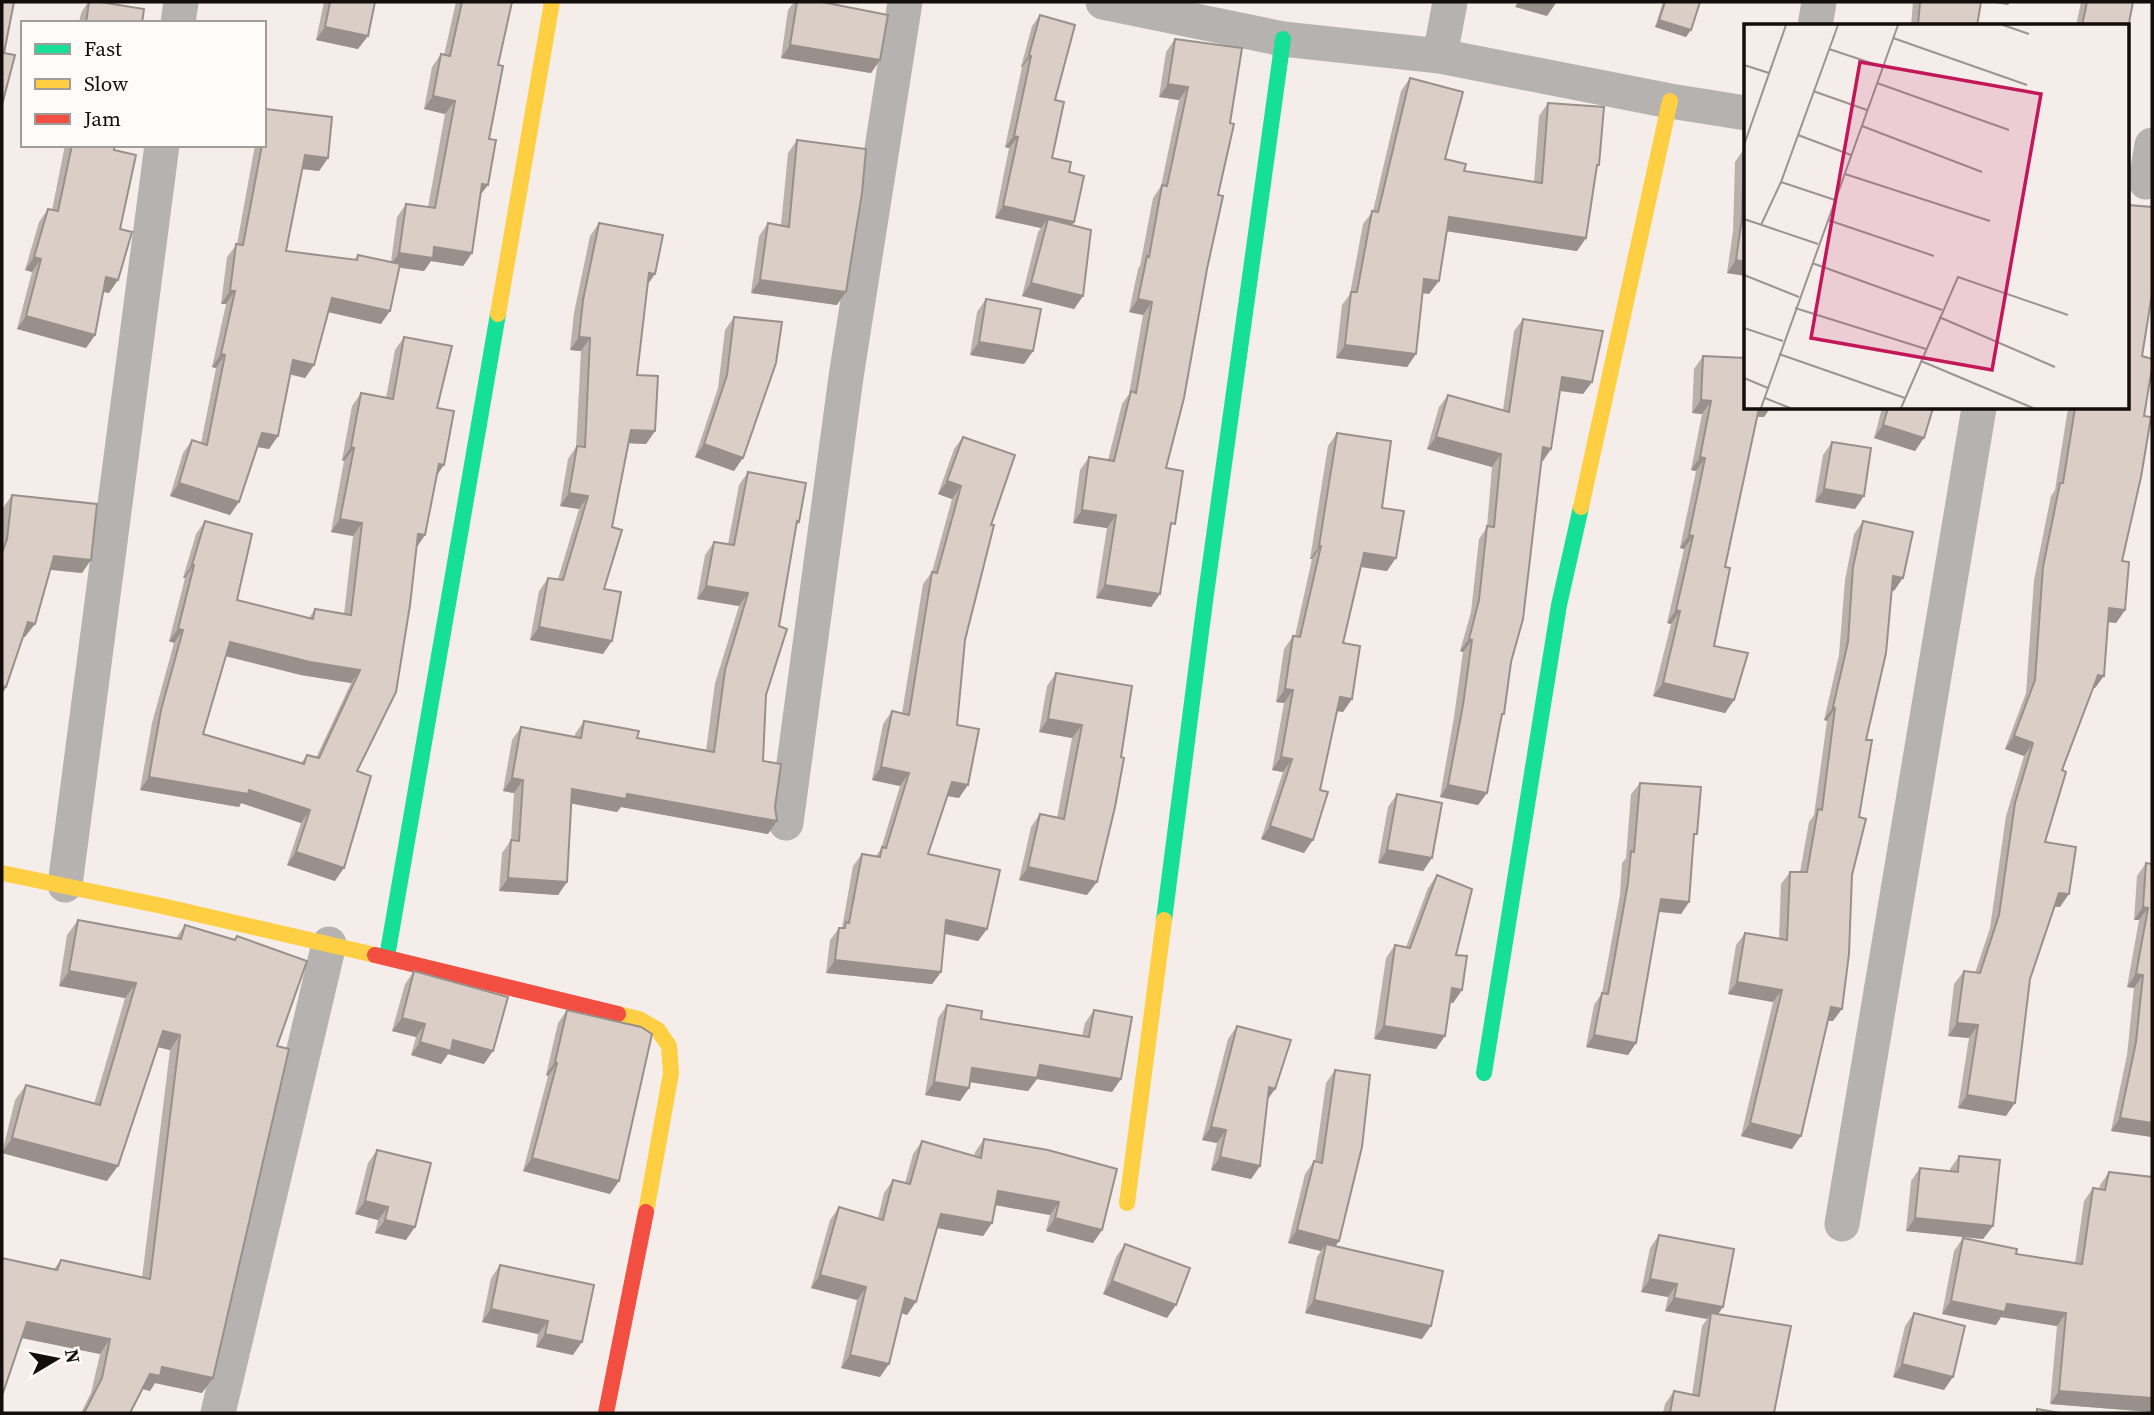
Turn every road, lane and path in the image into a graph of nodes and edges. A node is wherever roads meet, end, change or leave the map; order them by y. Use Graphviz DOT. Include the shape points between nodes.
graph roads {
  1 [pos="181,2"];
  2 [pos="552,2"];
  3 [pos="905,2"];
  4 [pos="1103,2"];
  5 [pos="1450,2"];
  6 [pos="1819,2"];
  7 [pos="178,21"];
  8 [pos="1815,24"];
  9 [pos="1283,39"];
  10 [pos="1440,56"];
  11 [pos="1670,101"];
  12 [pos="1744,113"];
  13 [pos="2152,145"];
  14 [pos="162,147"];
  15 [pos="2142,181"];
  16 [pos="1979,410"];
  17 [pos="786,823"];
  18 [pos="2,873"];
  19 [pos="65,885"];
  20 [pos="329,944"];
  21 [pos="387,957"];
  22 [pos="1484,1073"];
  23 [pos="1127,1203"];
  24 [pos="1842,1224"];
  25 [pos="218,1413"];
  26 [pos="606,1413"];
  1 -- 7 [label="street"];
  2 -- 21 [label="street"];
  3 -- 17 [label="street" via="846,377"];
  4 -- 9 [label="street"];
  5 -- 10 [label="street"];
  6 -- 8 [label="street"];
  9 -- 10 [label="street"];
  9 -- 23 [label="street"];
  10 -- 11 [label="street"];
  11 -- 12 [label="street"];
  11 -- 22 [label="street" via="1559,605"];
  13 -- 15 [label="street"];
  14 -- 19 [label="street"];
  16 -- 24 [label="street"];
  18 -- 19 [label="street"];
  19 -- 20 [label="street"];
  20 -- 21 [label="street"];
  20 -- 25 [label="street"];
  21 -- 26 [label="street" via="639,1019 658,1030 669,1046 671,1073 661,1135"];
}
